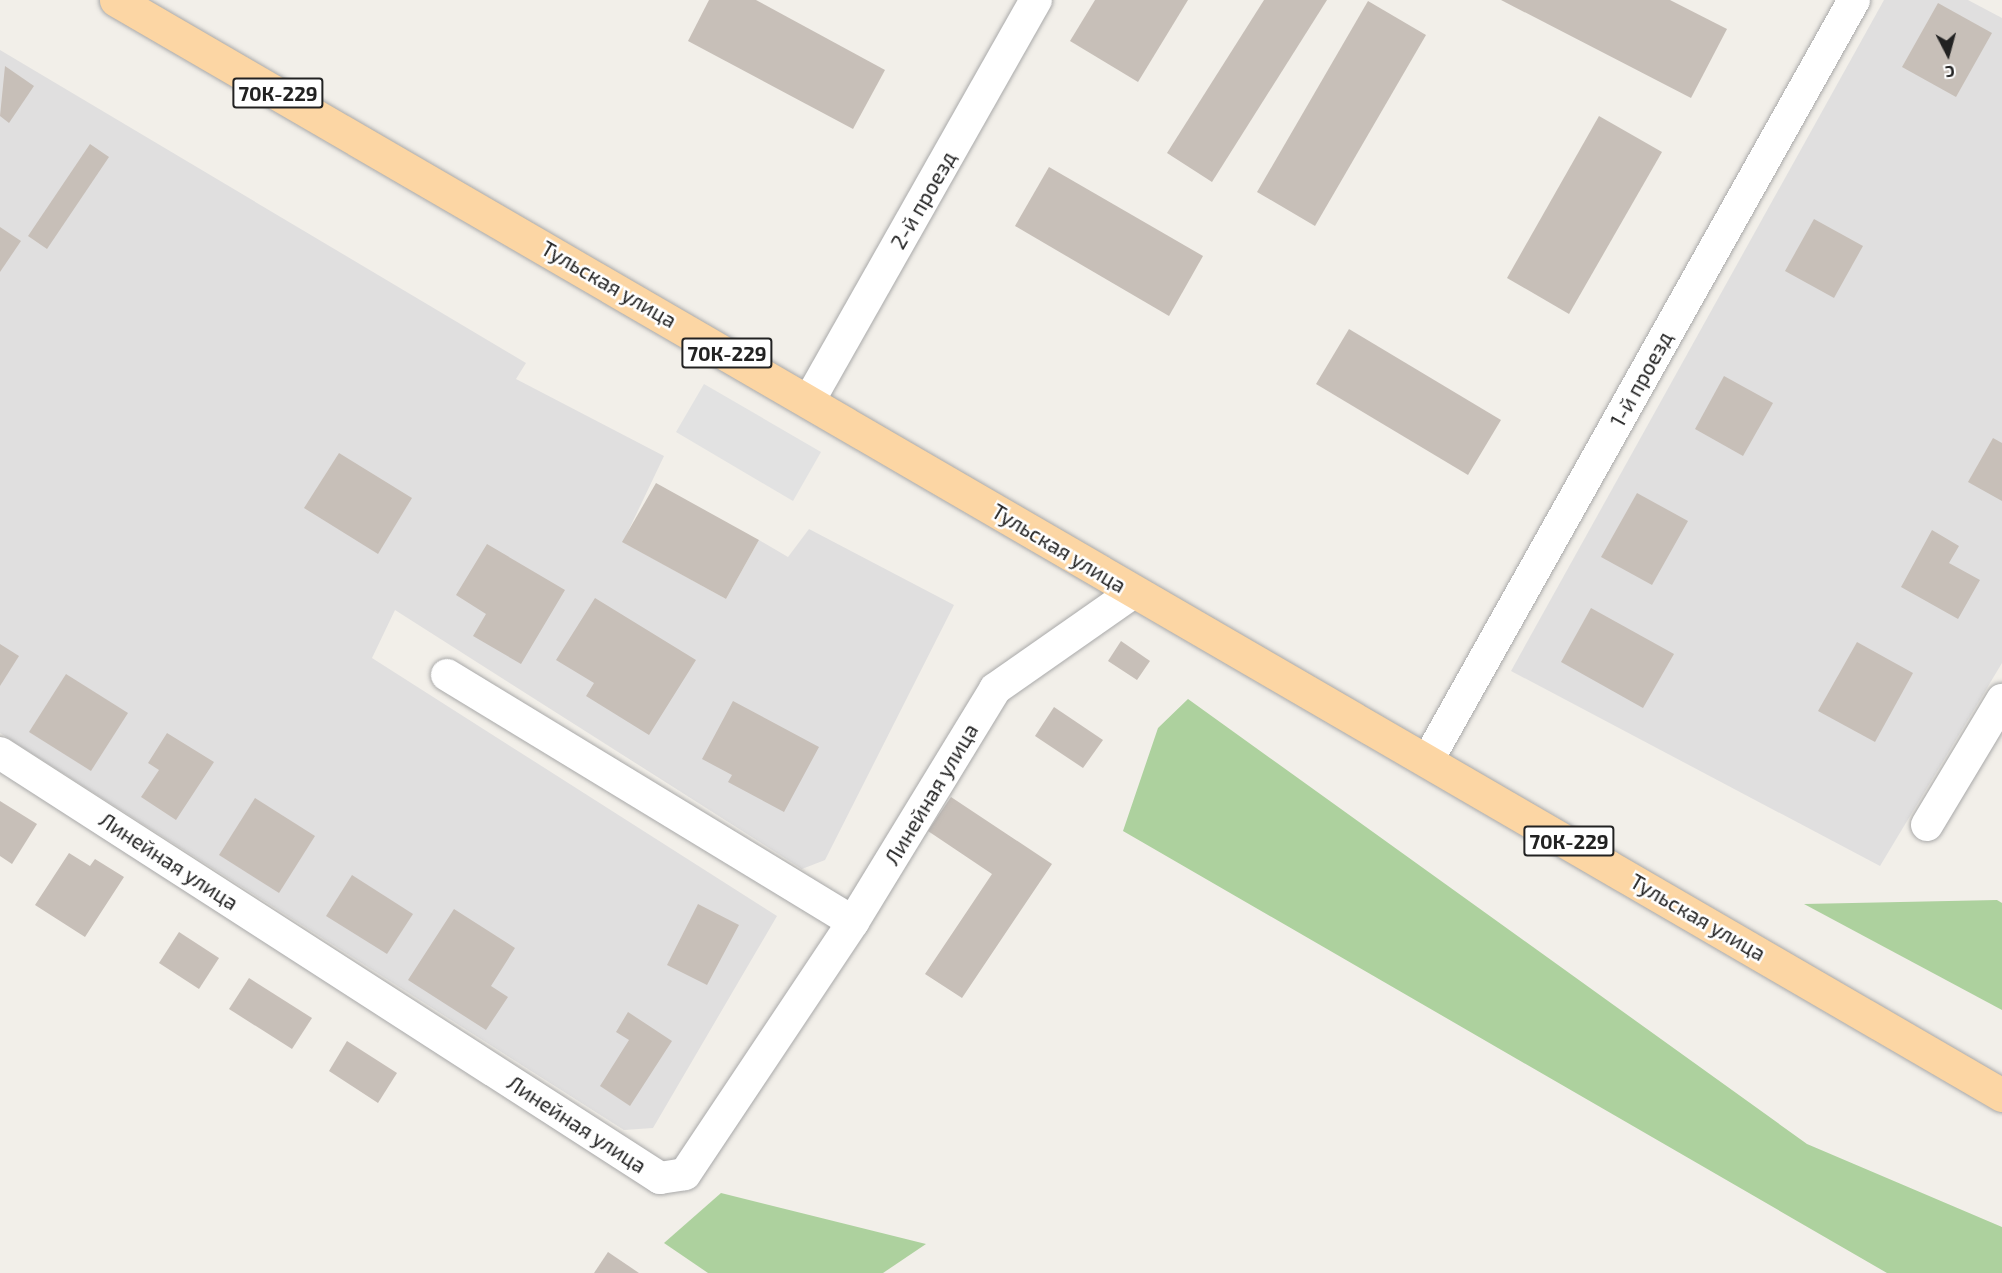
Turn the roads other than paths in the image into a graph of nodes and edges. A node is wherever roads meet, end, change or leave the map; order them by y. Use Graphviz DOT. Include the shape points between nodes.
graph roads {
  1 [pos="116,0"];
  2 [pos="1036,0"];
  3 [pos="1854,0"];
  4 [pos="809,401"];
  5 [pos="1132,593"];
  6 [pos="447,675"];
  7 [pos="2002,700"];
  8 [pos="0,753"];
  9 [pos="1429,758"];
  10 [pos="1927,825"];
  11 [pos="853,921"];
  12 [pos="2002,1095"];
  1 -- 4 [label="main road, Тульская улица / 70К-229"];
  2 -- 4 [label="street, 2-й проезд"];
  3 -- 9 [label="street, 1-й проезд"];
  4 -- 5 [label="main road, Тульская улица / 70К-229"];
  5 -- 9 [label="main road, Тульская улица / 70К-229"];
  5 -- 11 [label="street, Линейная улица" via="995,689"];
  6 -- 11 [label="street"];
  7 -- 10 [label="street"];
  8 -- 11 [label="street, Линейная улица" via="660,1178 684,1174"];
  9 -- 12 [label="main road, Тульская улица / 70К-229"];
}
